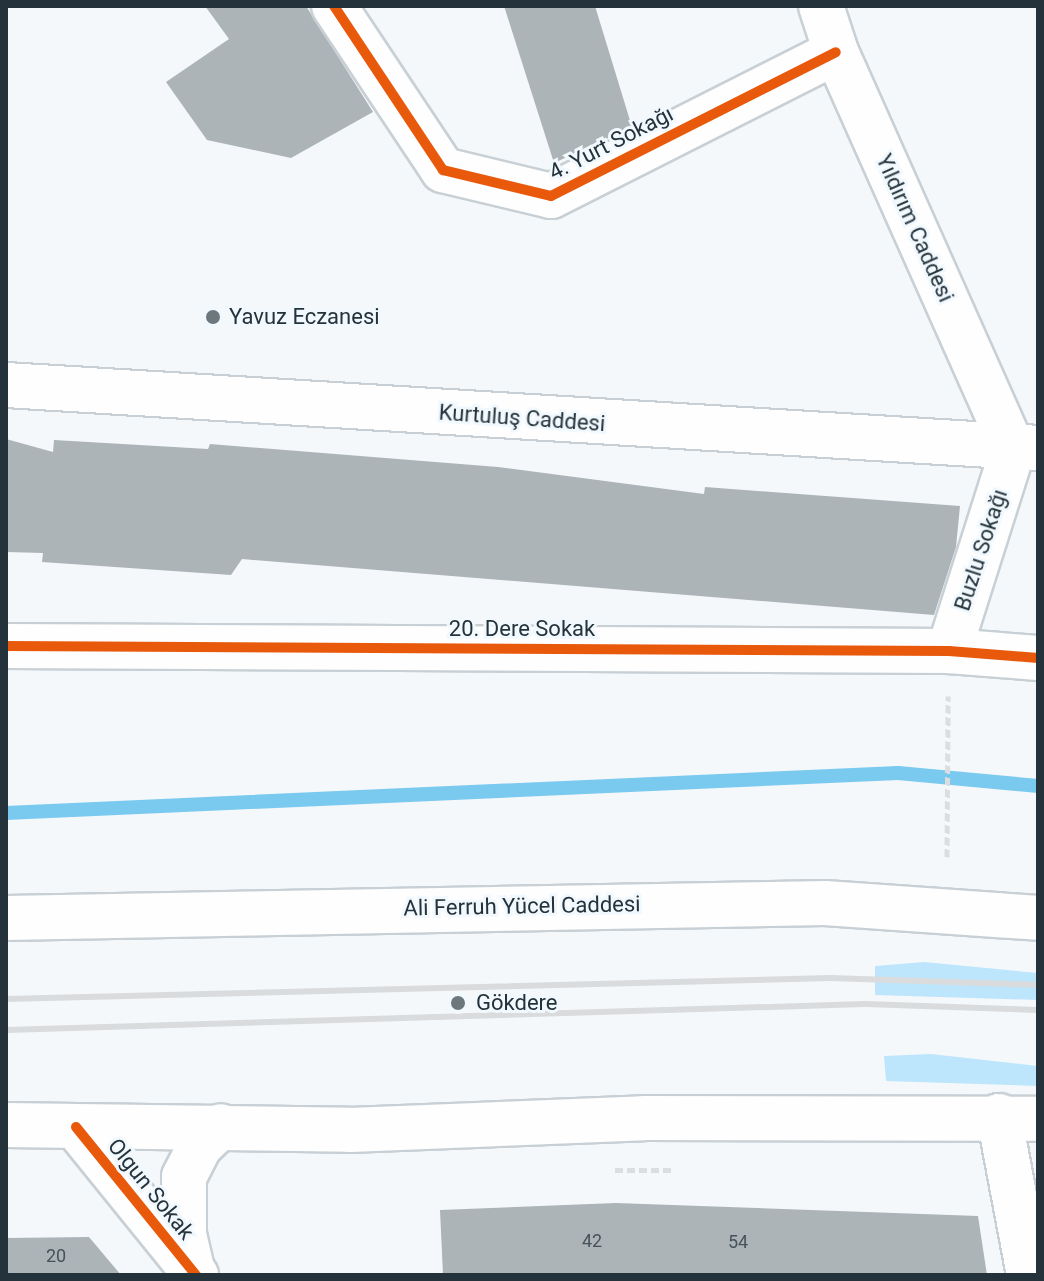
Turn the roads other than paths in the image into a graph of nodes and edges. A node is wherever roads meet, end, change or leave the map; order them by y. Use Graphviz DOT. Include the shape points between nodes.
graph roads {
  1 [pos="334,6"];
  2 [pos="821,6"];
  3 [pos="836,52"];
  4 [pos="6,385"];
  5 [pos="1026,449"];
  6 [pos="6,646"];
  7 [pos="949,651"];
  8 [pos="1038,658"];
  9 [pos="6,918"];
  10 [pos="1038,918"];
  11 [pos="1018,1117"];
  12 [pos="6,1125"];
  13 [pos="221,1126"];
  14 [pos="76,1127"];
  15 [pos="194,1273"];
  16 [pos="1029,1275"];
  1 -- 3 [label="main road, 4. Yurt Sokağı" via="443,170 551,196"];
  2 -- 3 [label="main road, Yıldırım Caddesi"];
  3 -- 5 [label="main road, Yıldırım Caddesi"];
  4 -- 5 [label="main road, Kurtuluş Caddesi"];
  5 -- 7 [label="main road, Buzlu Sokağı"];
  6 -- 7 [label="main road, 20. Dere Sokak"];
  7 -- 8 [label="main road, 20. Dere Sokak"];
  9 -- 10 [label="main road, Ali Ferruh Yücel Caddesi" via="825,903"];
  11 -- 13 [label="main road" via="644,1118 350,1130"];
  11 -- 16 [label="main road"];
  12 -- 14 [label="main road"];
  13 -- 14 [label="main road"];
  13 -- 15 [label="main road, Olgun Sokak" via="199,1147 184,1177 184,1233"];
  14 -- 15 [label="main road, Olgun Sokak"];
}
